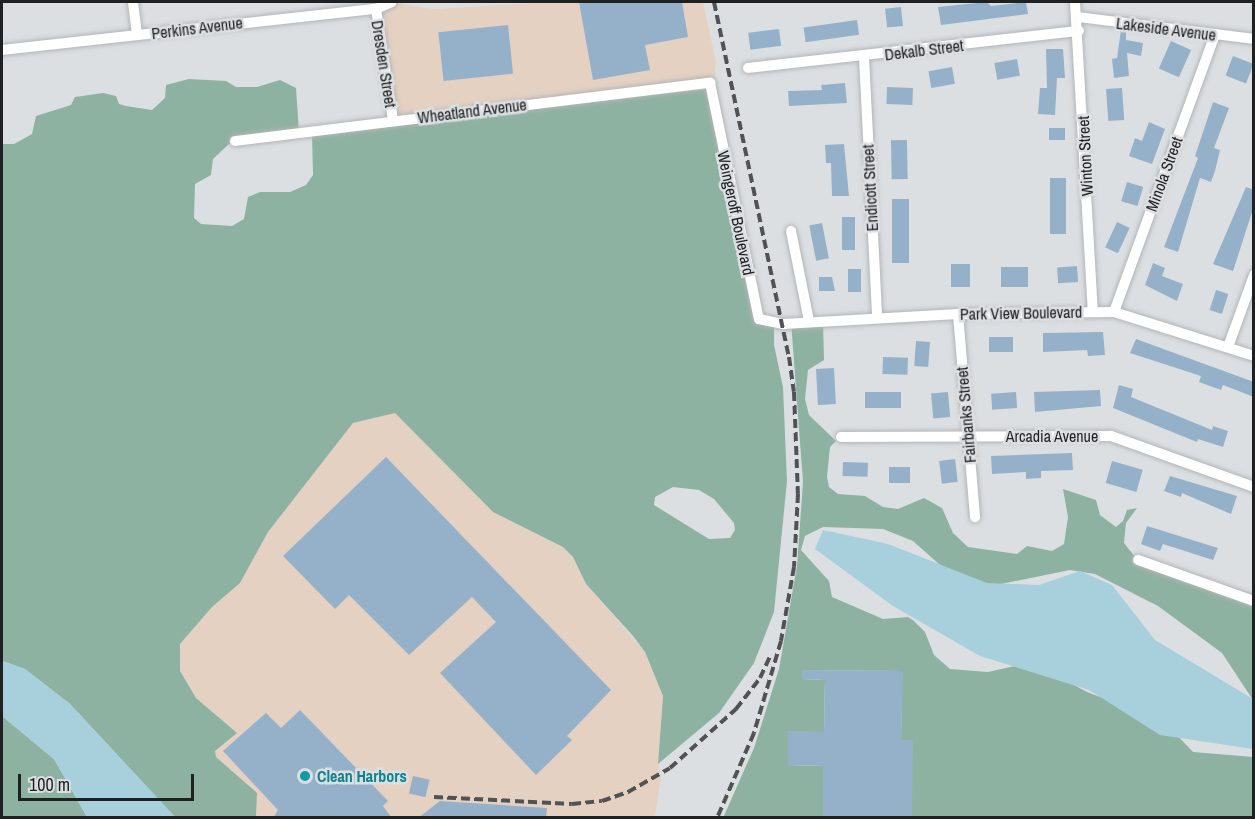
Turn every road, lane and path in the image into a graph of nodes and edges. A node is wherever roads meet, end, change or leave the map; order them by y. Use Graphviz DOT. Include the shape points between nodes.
graph roads {
  1 [pos="133,2"];
  2 [pos="1076,2"];
  3 [pos="392,3"];
  4 [pos="376,9"];
  5 [pos="1078,17"];
  6 [pos="1078,31"];
  7 [pos="137,35"];
  8 [pos="1215,35"];
  9 [pos="1254,39"];
  10 [pos="2,50"];
  11 [pos="864,57"];
  12 [pos="748,68"];
  13 [pos="710,83"];
  14 [pos="393,120"];
  15 [pos="236,141"];
  16 [pos="791,231"];
  17 [pos="1254,275"];
  18 [pos="1093,311"];
  19 [pos="1114,312"];
  20 [pos="958,314"];
  21 [pos="877,318"];
  22 [pos="809,321"];
  23 [pos="783,324"];
  24 [pos="1228,347"];
  25 [pos="1254,356"];
  26 [pos="841,437"];
  27 [pos="968,438"];
  28 [pos="1254,487"];
  29 [pos="975,517"];
  30 [pos="1138,560"];
  31 [pos="1254,601"];
  1 -- 7 [label="street"];
  2 -- 5 [label="street, Winton Street"];
  3 -- 4 [label="street, Perkins Avenue"];
  4 -- 7 [label="street, Perkins Avenue"];
  4 -- 14 [label="street, Dresden Street"];
  5 -- 6 [label="street, Winton Street"];
  5 -- 8 [label="street, Lakeside Avenue"];
  6 -- 11 [label="street, Dekalb Street"];
  6 -- 18 [label="street, Winton Street"];
  7 -- 10 [label="street, Perkins Avenue"];
  8 -- 9 [label="street, Lakeside Avenue"];
  8 -- 19 [label="street, Minola Street"];
  11 -- 12 [label="street, Dekalb Street"];
  11 -- 21 [label="street, Endicott Street"];
  13 -- 14 [label="street, Wheatland Avenue"];
  13 -- 23 [label="street, Weingeroff Boulevard" via="759,319"];
  14 -- 15 [label="street, Wheatland Avenue"];
  16 -- 22 [label="street"];
  17 -- 24 [label="street"];
  18 -- 19 [label="street, Park View Boulevard"];
  18 -- 20 [label="street, Park View Boulevard"];
  19 -- 24 [label="street, Park View Boulevard"];
  20 -- 21 [label="street, Park View Boulevard"];
  20 -- 27 [label="street, Fairbanks Street"];
  21 -- 22 [label="street, Park View Boulevard"];
  22 -- 23 [label="street, Park View Boulevard"];
  24 -- 25 [label="street, Park View Boulevard"];
  26 -- 27 [label="street, Arcadia Avenue"];
  27 -- 28 [label="street, Arcadia Avenue" via="1111,436"];
  27 -- 29 [label="street, Fairbanks Street"];
  30 -- 31 [label="street"];
}
